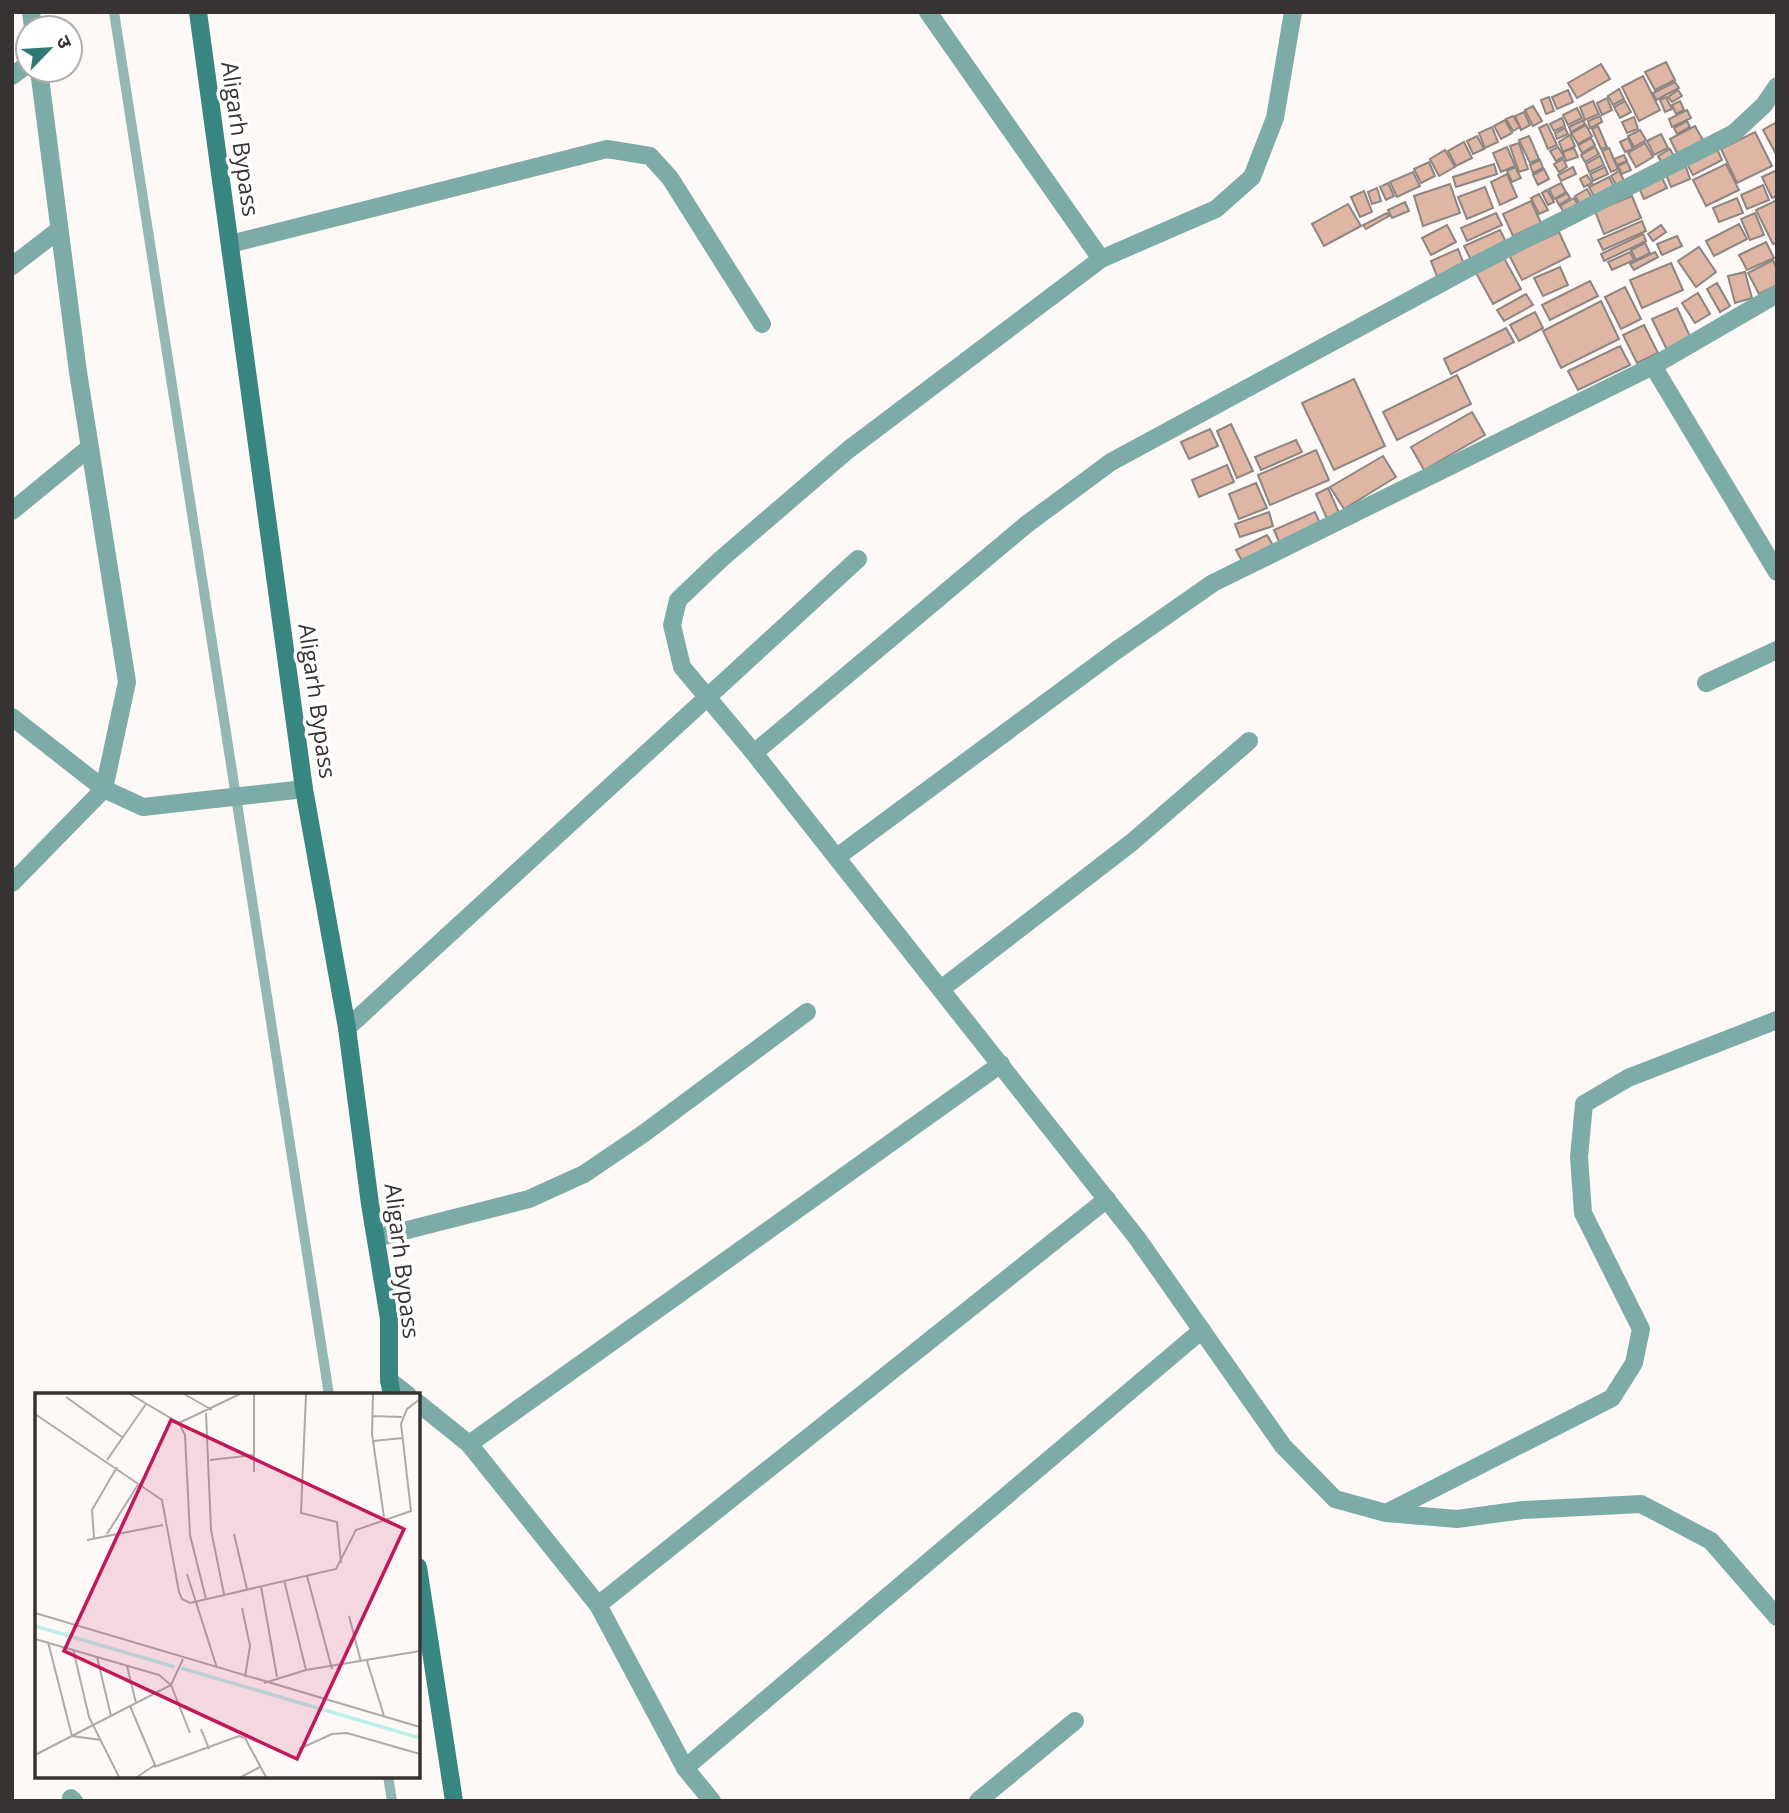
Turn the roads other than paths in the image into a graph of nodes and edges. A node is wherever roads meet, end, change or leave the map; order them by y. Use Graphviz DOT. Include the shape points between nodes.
graph roads {
  1 [pos="198,12"];
  2 [pos="928,12"];
  3 [pos="1293,12"];
  4 [pos="41,84"];
  5 [pos="1777,86"];
  6 [pos="60,230"];
  7 [pos="230,244"];
  8 [pos="1101,259"];
  9 [pos="12,266"];
  10 [pos="1777,295"];
  11 [pos="762,324"];
  12 [pos="1653,366"];
  13 [pos="89,448"];
  14 [pos="12,512"];
  15 [pos="858,559"];
  16 [pos="1777,572"];
  17 [pos="1777,650"];
  18 [pos="1706,683"];
  19 [pos="708,699"];
  20 [pos="12,718"];
  21 [pos="1249,740"];
  22 [pos="754,753"];
  23 [pos="104,789"];
  24 [pos="304,789"];
  25 [pos="837,857"];
  26 [pos="12,883"];
  27 [pos="941,989"];
  28 [pos="807,1012"];
  29 [pos="1777,1020"];
  30 [pos="347,1028"];
  31 [pos="1000,1064"];
  32 [pos="1107,1199"];
  33 [pos="376,1238"];
  34 [pos="1202,1329"];
  35 [pos="390,1387"];
  36 [pos="420,1405"];
  37 [pos="469,1444"];
  38 [pos="1386,1513"];
  39 [pos="420,1580"];
  40 [pos="598,1605"];
  41 [pos="1777,1617"];
  42 [pos="1075,1721"];
  43 [pos="685,1768"];
  44 [pos="454,1801"];
  45 [pos="712,1801"];
  46 [pos="978,1801"];
  1 -- 7 [label="main road, Aligarh Bypass"];
  2 -- 8 [label="street"];
  3 -- 8 [label="street" via="1275,118 1252,177 1216,209"];
  4 -- 6 [label="street"];
  5 -- 22 [label="street" via="1734,133 1471,267 1111,462 1027,524"];
  6 -- 9 [label="street"];
  6 -- 13 [label="street"];
  7 -- 11 [label="street" via="607,149 650,156 670,178"];
  7 -- 24 [label="main road, Aligarh Bypass"];
  8 -- 19 [label="street" via="848,450 678,600 672,625 682,667"];
  10 -- 12 [label="street"];
  12 -- 16 [label="street"];
  12 -- 25 [label="street" via="1213,583"];
  13 -- 14 [label="street"];
  13 -- 23 [label="street" via="127,682"];
  15 -- 19 [label="street"];
  17 -- 18 [label="street"];
  19 -- 22 [label="street"];
  19 -- 30 [label="street"];
  20 -- 23 [label="street"];
  21 -- 27 [label="street" via="1131,843"];
  22 -- 25 [label="street"];
  23 -- 24 [label="street" via="143,807"];
  23 -- 26 [label="street"];
  24 -- 30 [label="main road, Aligarh Bypass"];
  25 -- 27 [label="street"];
  27 -- 31 [label="street"];
  28 -- 33 [label="street" via="584,1174 529,1199"];
  29 -- 38 [label="street" via="1628,1078 1584,1104 1579,1157 1583,1213 1641,1329 1634,1363 1612,1398"];
  30 -- 33 [label="main road, Aligarh Bypass"];
  31 -- 32 [label="street"];
  31 -- 37 [label="street"];
  32 -- 34 [label="street"];
  32 -- 40 [label="street"];
  33 -- 35 [label="main road, Aligarh Bypass" via="389,1319"];
  34 -- 38 [label="street" via="1283,1446 1335,1499"];
  34 -- 43 [label="street"];
  36 -- 37 [label="street"];
  37 -- 40 [label="street"];
  38 -- 41 [label="street" via="1457,1519 1523,1510 1642,1504 1711,1542"];
  39 -- 44 [label="main road"];
  40 -- 43 [label="street"];
  42 -- 46 [label="street"];
  43 -- 45 [label="street"];
}
